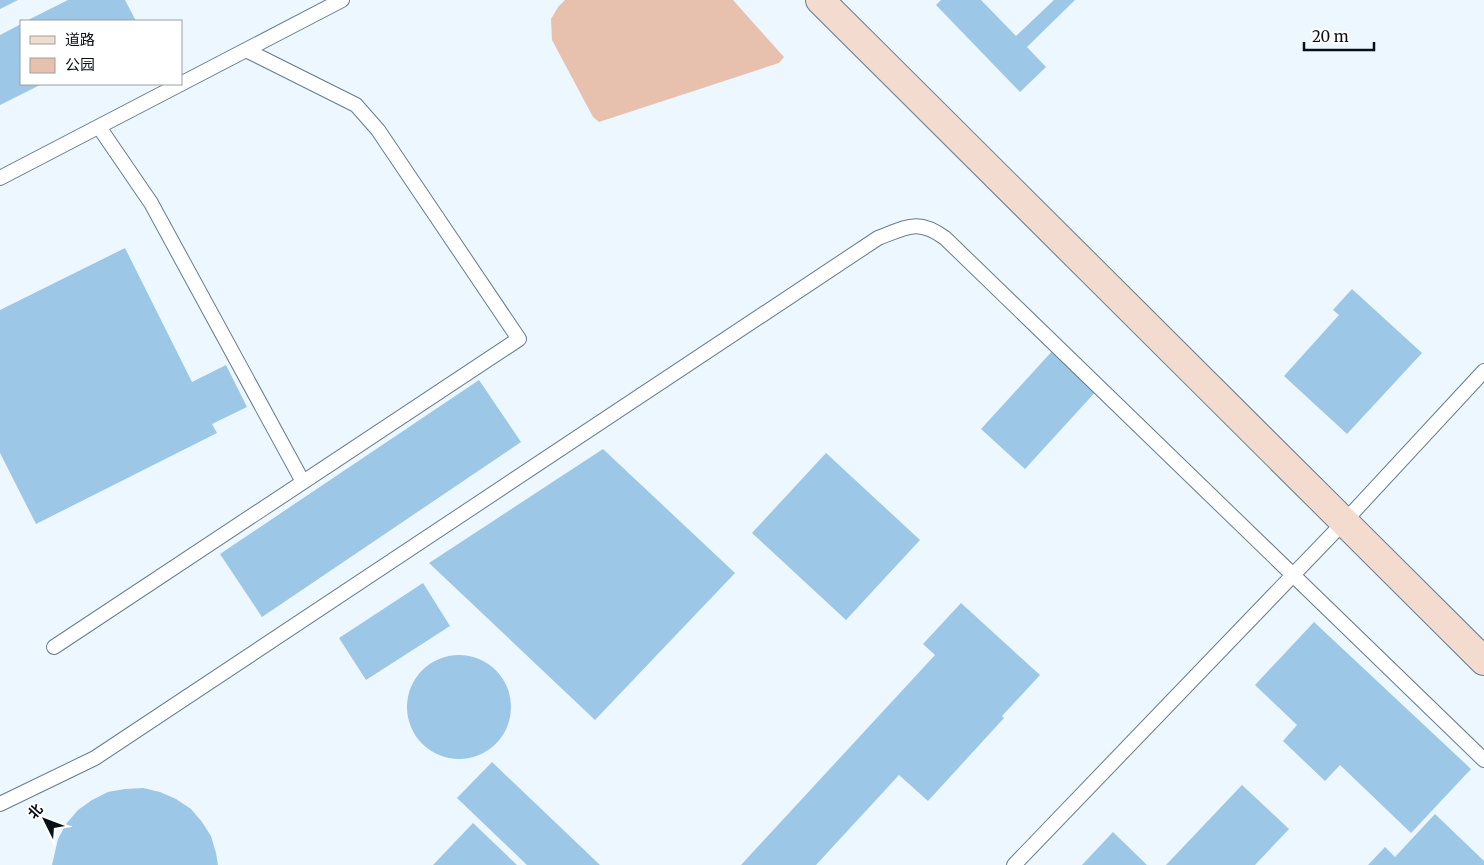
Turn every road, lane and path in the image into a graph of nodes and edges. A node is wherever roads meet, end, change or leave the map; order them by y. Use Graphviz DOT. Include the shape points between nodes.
graph roads {
  1 [pos="342,0"];
  2 [pos="820,0"];
  3 [pos="246,50"];
  4 [pos="182,84"];
  5 [pos="179,85"];
  6 [pos="99,127"];
  7 [pos="0,178"];
  8 [pos="1484,371"];
  9 [pos="303,482"];
  10 [pos="1344,522"];
  11 [pos="1293,575"];
  12 [pos="54,647"];
  13 [pos="1484,661"];
  14 [pos="1484,760"];
  15 [pos="0,804"];
  16 [pos="1014,865"];
  1 -- 3 [label="lane"];
  2 -- 10 [label="street"];
  3 -- 4 [label="lane"];
  3 -- 9 [label="lane" via="356,105 378,130 519,339"];
  5 -- 6 [label="lane"];
  6 -- 7 [label="lane"];
  6 -- 9 [label="lane" via="151,203"];
  8 -- 10 [label="lane"];
  9 -- 12 [label="lane"];
  10 -- 11 [label="lane"];
  10 -- 13 [label="street"];
  11 -- 14 [label="lane"];
  11 -- 15 [label="lane" via="945,238 924,226 910,226 878,238 95,758"];
  11 -- 16 [label="lane"];
}
